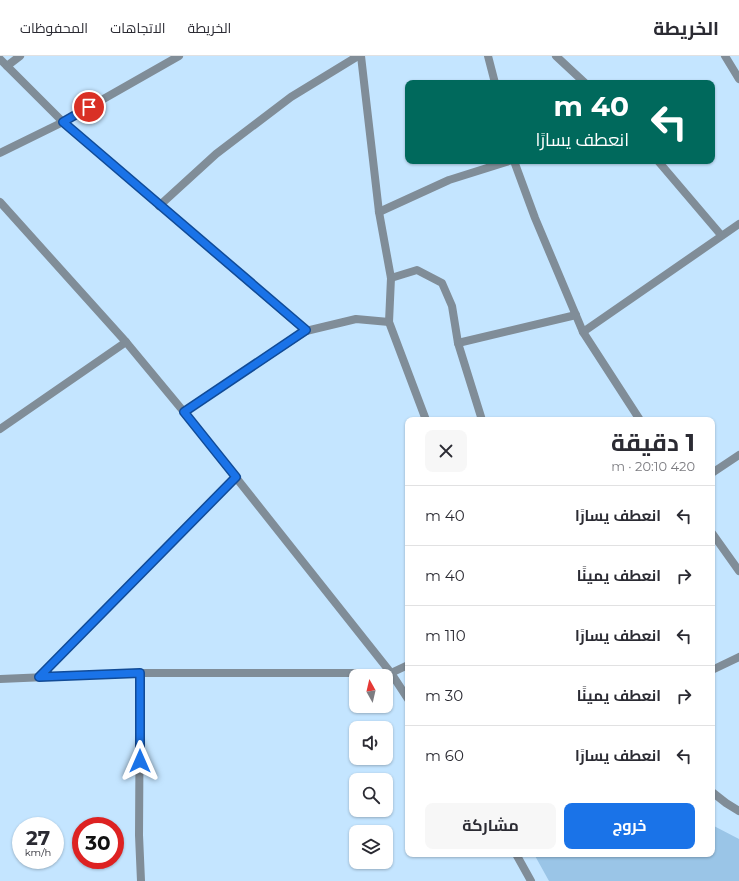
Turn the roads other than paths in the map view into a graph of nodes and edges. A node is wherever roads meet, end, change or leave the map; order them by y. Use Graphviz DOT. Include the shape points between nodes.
graph roads {
  1 [pos="20,56"];
  2 [pos="179,56"];
  3 [pos="358,56"];
  4 [pos="361,56"];
  5 [pos="488,56"];
  6 [pos="556,56"];
  7 [pos="725,56"];
  8 [pos="0,58"];
  9 [pos="8,66"];
  10 [pos="739,79"];
  11 [pos="493,80"];
  12 [pos="582,80"];
  13 [pos="63,122"];
  14 [pos="0,152"];
  15 [pos="500,164"];
  16 [pos="515,164"];
  17 [pos="661,164"];
  18 [pos="0,202"];
  19 [pos="159,206"];
  20 [pos="379,212"];
  21 [pos="739,224"];
  22 [pos="721,235"];
  23 [pos="391,278"];
  24 [pos="576,315"];
  25 [pos="389,322"];
  26 [pos="306,330"];
  27 [pos="583,332"];
  28 [pos="126,342"];
  29 [pos="458,343"];
  30 [pos="184,412"];
  31 [pos="425,417"];
  32 [pos="481,417"];
  33 [pos="638,417"];
  34 [pos="0,429"];
  35 [pos="739,455"];
  36 [pos="715,471"];
  37 [pos="236,477"];
  38 [pos="715,538"];
  39 [pos="736,562"];
  40 [pos="739,571"];
  41 [pos="739,657"];
  42 [pos="405,666"];
  43 [pos="388,669"];
  44 [pos="715,669"];
  45 [pos="393,672"];
  46 [pos="140,673"];
  47 [pos="349,673"];
  48 [pos="393,676"];
  49 [pos="39,677"];
  50 [pos="0,679"];
  51 [pos="405,693"];
  52 [pos="715,794"];
  53 [pos="739,811"];
  54 [pos="518,857"];
  55 [pos="141,881"];
  56 [pos="531,881"];
  1 -- 9 [label="street"];
  2 -- 13 [label="street"];
  3 -- 19 [label="street" via="291,96 216,154"];
  4 -- 20 [label="street"];
  5 -- 11 [label="street"];
  6 -- 12 [label="street"];
  7 -- 10 [label="street"];
  8 -- 9 [label="street"];
  9 -- 13 [label="street"];
  13 -- 14 [label="street"];
  13 -- 19 [label="street"];
  15 -- 20 [label="street" via="449,180"];
  16 -- 24 [label="street"];
  17 -- 22 [label="street"];
  18 -- 28 [label="street"];
  19 -- 26 [label="street"];
  20 -- 23 [label="street"];
  21 -- 22 [label="street"];
  22 -- 27 [label="street"];
  23 -- 25 [label="street"];
  23 -- 29 [label="street" via="417,270 442,283 452,306"];
  24 -- 27 [label="street"];
  24 -- 29 [label="street"];
  25 -- 26 [label="street" via="356,319"];
  25 -- 31 [label="street"];
  26 -- 30 [label="street"];
  27 -- 33 [label="street"];
  28 -- 30 [label="street"];
  28 -- 34 [label="street"];
  29 -- 32 [label="street"];
  30 -- 37 [label="street"];
  35 -- 36 [label="street"];
  37 -- 43 [label="street"];
  37 -- 49 [label="street"];
  38 -- 39 [label="street"];
  39 -- 40 [label="street"];
  41 -- 44 [label="street"];
  42 -- 45 [label="street"];
  46 -- 47 [label="street"];
  46 -- 49 [label="street"];
  46 -- 55 [label="street"];
  48 -- 51 [label="street"];
  49 -- 50 [label="street"];
  52 -- 53 [label="street"];
  54 -- 56 [label="street"];
}
